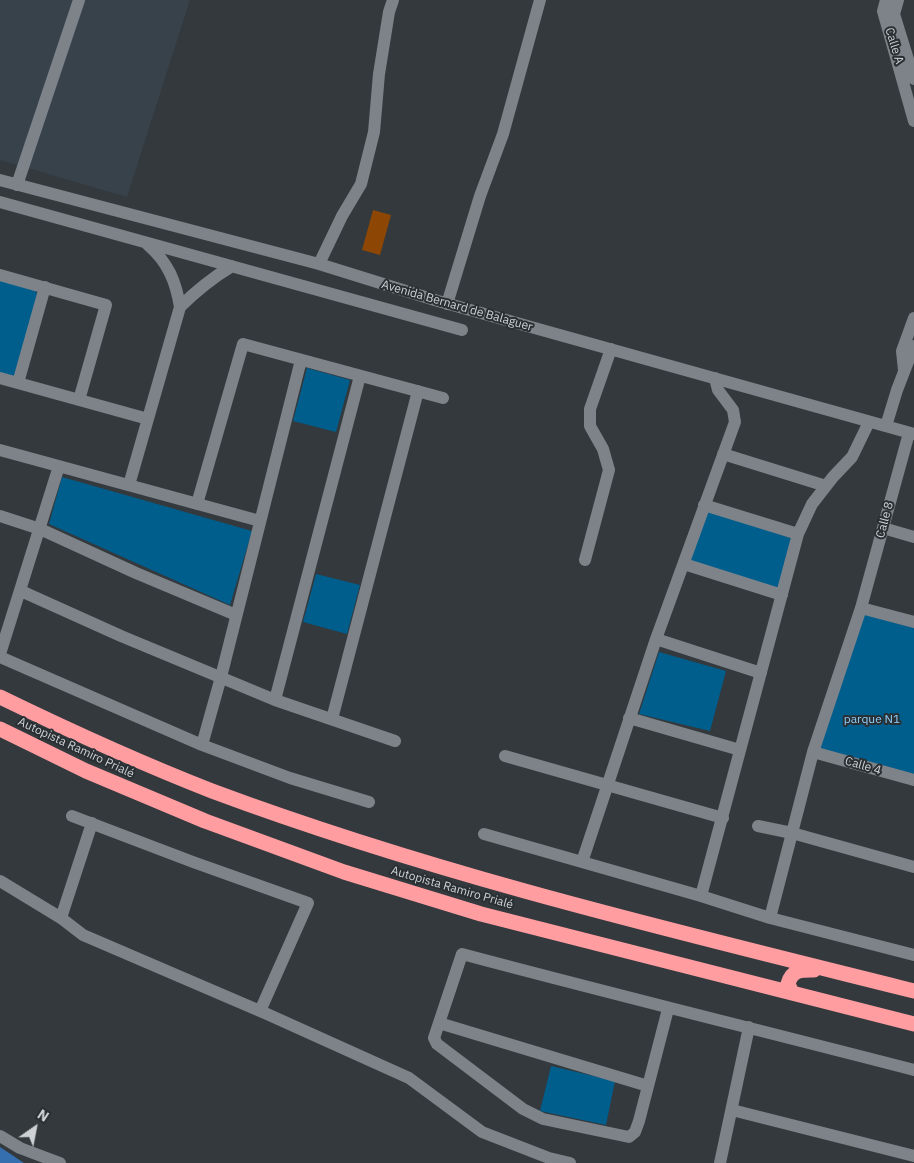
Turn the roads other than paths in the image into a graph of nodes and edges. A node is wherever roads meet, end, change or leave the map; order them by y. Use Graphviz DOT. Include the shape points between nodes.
graph roads {
  1 [pos="79,0"];
  2 [pos="393,0"];
  3 [pos="540,0"];
  4 [pos="886,0"];
  5 [pos="898,0"];
  6 [pos="914,79"];
  7 [pos="914,121"];
  8 [pos="0,180"];
  9 [pos="17,185"];
  10 [pos="0,202"];
  11 [pos="145,242"];
  12 [pos="319,264"];
  13 [pos="232,266"];
  14 [pos="0,275"];
  15 [pos="45,288"];
  16 [pos="442,303"];
  17 [pos="180,307"];
  18 [pos="415,318"];
  19 [pos="914,318"];
  20 [pos="462,330"];
  21 [pos="914,346"];
  22 [pos="611,349"];
  23 [pos="301,360"];
  24 [pos="904,372"];
  25 [pos="360,376"];
  26 [pos="0,378"];
  27 [pos="715,378"];
  28 [pos="18,383"];
  29 [pos="418,391"];
  30 [pos="443,398"];
  31 [pos="79,400"];
  32 [pos="148,419"];
  33 [pos="869,422"];
  34 [pos="886,426"];
  35 [pos="911,434"];
  36 [pos="0,450"];
  37 [pos="908,453"];
  38 [pos="723,454"];
  39 [pos="59,466"];
  40 [pos="128,485"];
  41 [pos="826,486"];
  42 [pos="197,504"];
  43 [pos="704,505"];
  44 [pos="0,516"];
  45 [pos="260,522"];
  46 [pos="883,528"];
  47 [pos="40,529"];
  48 [pos="798,534"];
  49 [pos="914,536"];
  50 [pos="585,560"];
  51 [pos="684,564"];
  52 [pos="21,591"];
  53 [pos="782,595"];
  54 [pos="862,608"];
  55 [pos="236,615"];
  56 [pos="914,622"];
  57 [pos="656,639"];
  58 [pos="0,655"];
  59 [pos="761,673"];
  60 [pos="221,677"];
  61 [pos="0,697"];
  62 [pos="275,700"];
  63 [pos="629,718"];
  64 [pos="332,720"];
  65 [pos="0,729"];
  66 [pos="395,741"];
  67 [pos="202,745"];
  68 [pos="740,750"];
  69 [pos="813,752"];
  70 [pos="505,756"];
  71 [pos="914,780"];
  72 [pos="607,786"];
  73 [pos="369,802"];
  74 [pos="72,816"];
  75 [pos="723,818"];
  76 [pos="92,823"];
  77 [pos="758,826"];
  78 [pos="792,833"];
  79 [pos="484,834"];
  80 [pos="582,862"];
  81 [pos="914,867"];
  82 [pos="0,881"];
  83 [pos="701,896"];
  84 [pos="61,918"];
  85 [pos="770,918"];
  86 [pos="914,955"];
  87 [pos="831,970"];
  88 [pos="914,991"];
  89 [pos="792,993"];
  90 [pos="668,1009"];
  91 [pos="260,1011"];
  92 [pos="439,1023"];
  93 [pos="914,1024"];
  94 [pos="750,1027"];
  95 [pos="914,1070"];
  96 [pos="648,1086"];
  97 [pos="732,1110"];
  98 [pos="0,1136"];
  99 [pos="914,1156"];
  100 [pos="60,1163"];
  101 [pos="570,1163"];
  102 [pos="720,1163"];
  1 -- 9 [label="street"];
  2 -- 12 [label="street" via="379,74 374,132 361,184"];
  3 -- 16 [label="street" via="503,134"];
  4 -- 7 [label="street, Calle A" via="883,11"];
  5 -- 6 [label="street, Calle A" via="894,14"];
  8 -- 9 [label="street, Avenida Bernard de Balaguer"];
  9 -- 12 [label="street, Avenida Bernard de Balaguer"];
  10 -- 11 [label="street"];
  11 -- 13 [label="street"];
  11 -- 17 [label="street" via="170,270"];
  12 -- 16 [label="street, Avenida Bernard de Balaguer"];
  13 -- 17 [label="street" via="199,288"];
  13 -- 18 [label="street"];
  14 -- 15 [label="street"];
  15 -- 28 [label="street"];
  15 -- 31 [label="street" via="106,305"];
  16 -- 18 [label="street"];
  16 -- 22 [label="street, Avenida Bernard de Balaguer"];
  17 -- 32 [label="street"];
  18 -- 20 [label="street"];
  19 -- 24 [label="street" via="902,351"];
  21 -- 24 [label="street"];
  22 -- 27 [label="street, Avenida Bernard de Balaguer"];
  22 -- 50 [label="street" via="590,408 590,426 603,448 609,470"];
  23 -- 25 [label="street"];
  23 -- 42 [label="street" via="243,344"];
  23 -- 45 [label="street"];
  24 -- 34 [label="street"];
  25 -- 29 [label="street"];
  25 -- 62 [label="street"];
  26 -- 28 [label="street"];
  27 -- 33 [label="street, Avenida Bernard de Balaguer"];
  27 -- 38 [label="street" via="718,390 733,410 735,422"];
  28 -- 31 [label="street"];
  29 -- 30 [label="street"];
  29 -- 64 [label="street"];
  31 -- 32 [label="street"];
  32 -- 40 [label="street"];
  33 -- 34 [label="street, Avenida Bernard de Balaguer"];
  33 -- 41 [label="street" via="852,457"];
  34 -- 35 [label="street, Avenida Bernard de Balaguer"];
  35 -- 37 [label="street, Calle 8"];
  36 -- 39 [label="street"];
  37 -- 46 [label="street, Calle 8"];
  38 -- 41 [label="street"];
  38 -- 43 [label="street"];
  39 -- 40 [label="street"];
  39 -- 47 [label="street"];
  40 -- 42 [label="street"];
  41 -- 48 [label="street" via="812,504"];
  42 -- 45 [label="street"];
  43 -- 48 [label="street"];
  43 -- 51 [label="street"];
  44 -- 47 [label="street"];
  45 -- 55 [label="street"];
  46 -- 49 [label="street"];
  46 -- 54 [label="street, Calle 8"];
  47 -- 52 [label="street"];
  47 -- 55 [label="street"];
  48 -- 53 [label="street"];
  51 -- 53 [label="street"];
  51 -- 57 [label="street"];
  52 -- 58 [label="street"];
  52 -- 60 [label="street"];
  53 -- 59 [label="street"];
  54 -- 56 [label="street"];
  54 -- 69 [label="street, Calle 8"];
  55 -- 60 [label="street"];
  57 -- 59 [label="street"];
  57 -- 63 [label="street"];
  58 -- 67 [label="street"];
  59 -- 68 [label="street"];
  60 -- 62 [label="street"];
  60 -- 67 [label="street"];
  61 -- 87 [label="highway, Autopista Ramiro Prialé" via="93,742 212,790 352,839 487,881"];
  62 -- 64 [label="street"];
  63 -- 68 [label="street"];
  63 -- 72 [label="street"];
  64 -- 66 [label="street"];
  65 -- 89 [label="highway, Autopista Ramiro Prialé" via="86,771 205,821 344,872 481,914"];
  67 -- 73 [label="street" via="290,778"];
  68 -- 75 [label="street"];
  69 -- 71 [label="street, Calle 4"];
  69 -- 78 [label="street, Calle 8"];
  70 -- 72 [label="street"];
  72 -- 75 [label="street"];
  72 -- 80 [label="street"];
  74 -- 76 [label="street"];
  75 -- 83 [label="street"];
  76 -- 84 [label="street"];
  76 -- 91 [label="street" via="308,903"];
  77 -- 78 [label="street"];
  78 -- 81 [label="street"];
  78 -- 85 [label="street, Calle 8"];
  79 -- 80 [label="street"];
  80 -- 83 [label="street"];
  82 -- 84 [label="street"];
  83 -- 85 [label="street"];
  84 -- 91 [label="street" via="84,935"];
  85 -- 86 [label="street"];
  87 -- 88 [label="highway, Autopista Ramiro Prialé"];
  87 -- 89 [label="highway" via="797,971 789,980"];
  89 -- 93 [label="highway, Autopista Ramiro Prialé"];
  90 -- 92 [label="street" via="462,954"];
  90 -- 94 [label="street"];
  90 -- 96 [label="street"];
  91 -- 101 [label="street" via="409,1078 482,1132"];
  92 -- 96 [label="street"];
  92 -- 96 [label="street" via="434,1038 437,1044 523,1109 543,1118 629,1137 635,1132"];
  94 -- 95 [label="street"];
  94 -- 97 [label="street"];
  97 -- 99 [label="street"];
  97 -- 102 [label="street"];
  98 -- 100 [label="street" via="20,1148"];
}
